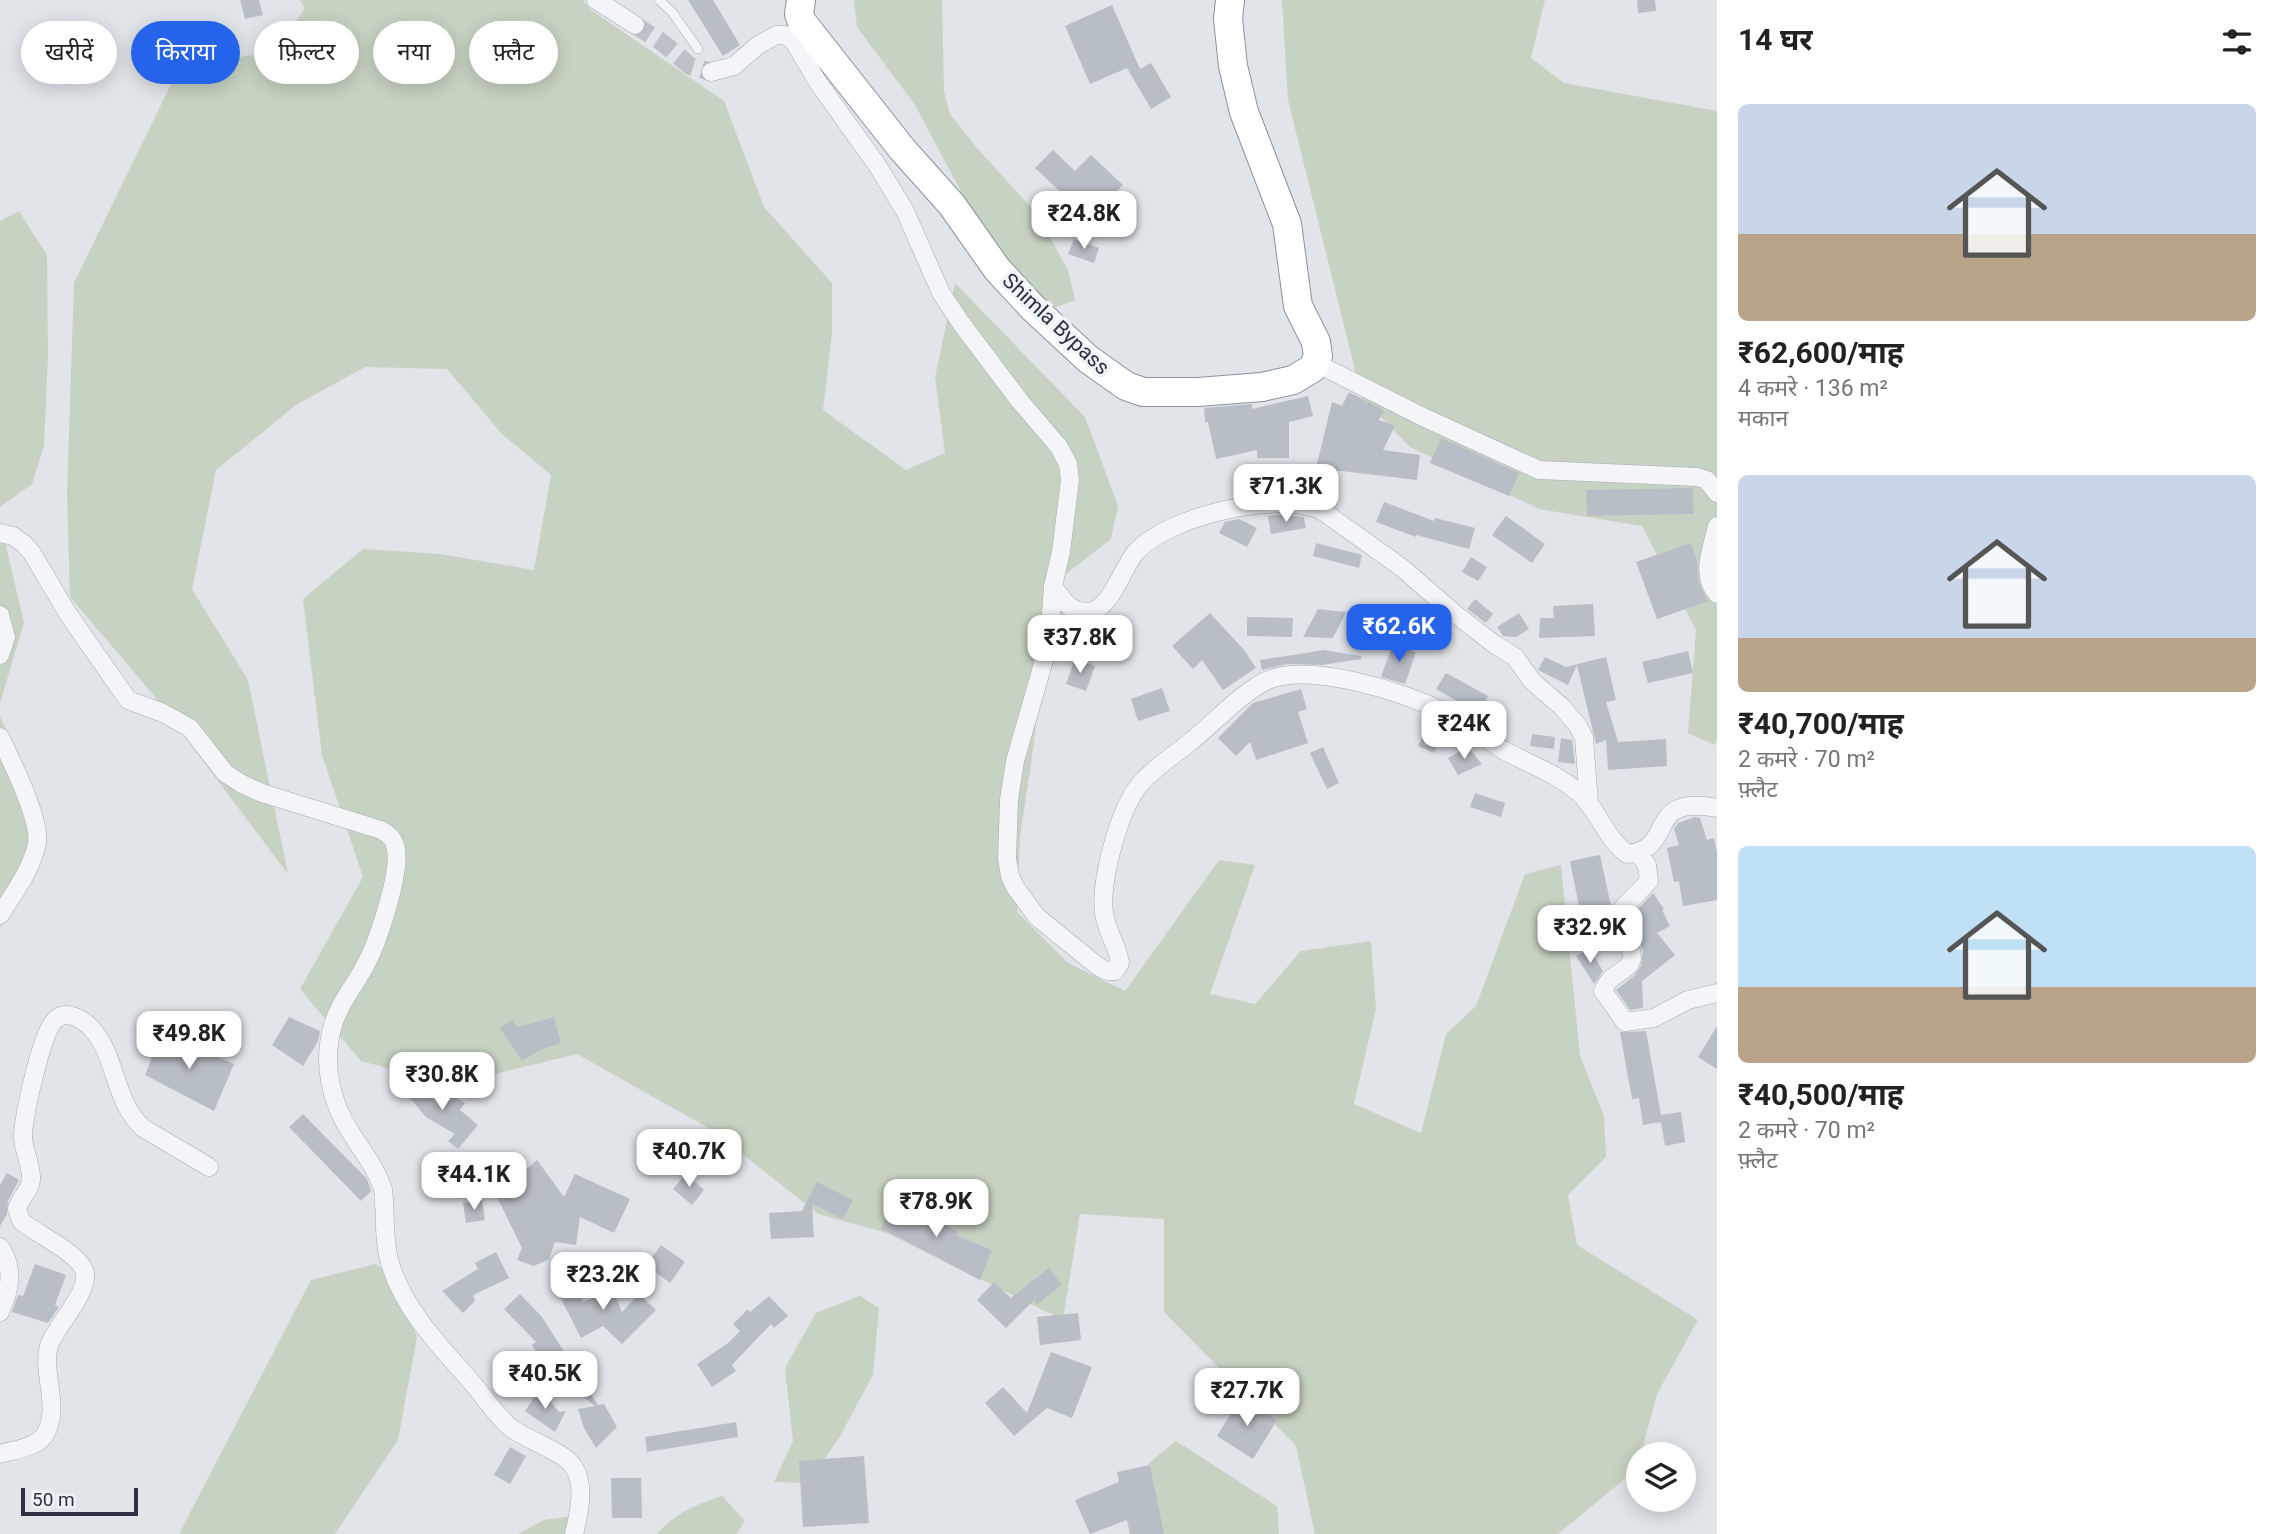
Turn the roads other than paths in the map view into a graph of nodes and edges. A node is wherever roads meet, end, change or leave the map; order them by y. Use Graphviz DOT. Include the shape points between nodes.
graph roads {
  1 [pos="596,0"];
  2 [pos="659,0"];
  3 [pos="801,0"];
  4 [pos="1230,0"];
  5 [pos="635,26"];
  6 [pos="698,50"];
  7 [pos="711,72"];
  8 [pos="1316,363"];
  9 [pos="1717,493"];
  10 [pos="1717,526"];
  11 [pos="0,533"];
  12 [pos="1053,586"];
  13 [pos="1717,594"];
  14 [pos="0,615"];
  15 [pos="0,655"];
  16 [pos="0,737"];
  17 [pos="1589,803"];
  18 [pos="1717,807"];
  19 [pos="1638,853"];
  20 [pos="0,915"];
  21 [pos="1717,993"];
  22 [pos="209,1167"];
  23 [pos="0,1247"];
  24 [pos="0,1312"];
  25 [pos="0,1454"];
  26 [pos="574,1534"];
  1 -- 5 [label="street"];
  2 -- 6 [label="lane"];
  3 -- 8 [label="highway, Shimla Bypass" via="802,22 952,205 997,268 1097,366 1126,386 1162,393 1262,387 1293,380"];
  4 -- 8 [label="highway" via="1233,66 1244,112 1287,224 1298,306 1316,342"];
  7 -- 12 [label="street" via="734,66 773,36 788,37 877,165 905,211 941,293 1068,464 1067,513"];
  8 -- 9 [label="street" via="1539,470 1697,477 1707,480"];
  10 -- 13 [label="street" via="1708,569"];
  11 -- 26 [label="street" via="13,536 32,553 128,700 190,728 233,779 262,793 381,830 395,844 394,882 372,952 333,1022 327,1046 330,1082 340,1113 383,1189 389,1261 404,1294 440,1349 503,1421 572,1464 580,1496"];
  12 -- 17 [label="street" via="1075,610 1093,611 1108,599 1137,550 1176,527 1258,504 1296,503 1321,510 1401,566 1454,613 1515,657 1532,681 1562,707 1584,738"];
  12 -- 17 [label="street" via="1047,652 1015,761 1007,867 1037,917 1103,970 1115,971 1120,964 1106,926 1104,883 1135,792 1157,766 1254,688 1282,676 1303,674 1354,682 1449,713 1507,752 1551,772"];
  14 -- 15 [label="street" via="6,637"];
  16 -- 20 [label="street" via="32,809 37,838 25,874"];
  17 -- 19 [label="street" via="1621,850"];
  18 -- 19 [label="street" via="1692,805 1671,812 1651,846"];
  19 -- 21 [label="street" via="1647,865 1648,881 1619,918 1632,960 1603,991 1625,1022 1654,1018 1688,1000"];
  22 -- 25 [label="street" via="135,1121 103,1046 87,1023 71,1015 53,1022 26,1115 23,1139 32,1178 17,1209 21,1221 78,1261 85,1279 48,1349 51,1417 47,1429 38,1441"];
  23 -- 24 [label="street" via="7,1257 10,1284"];
}
